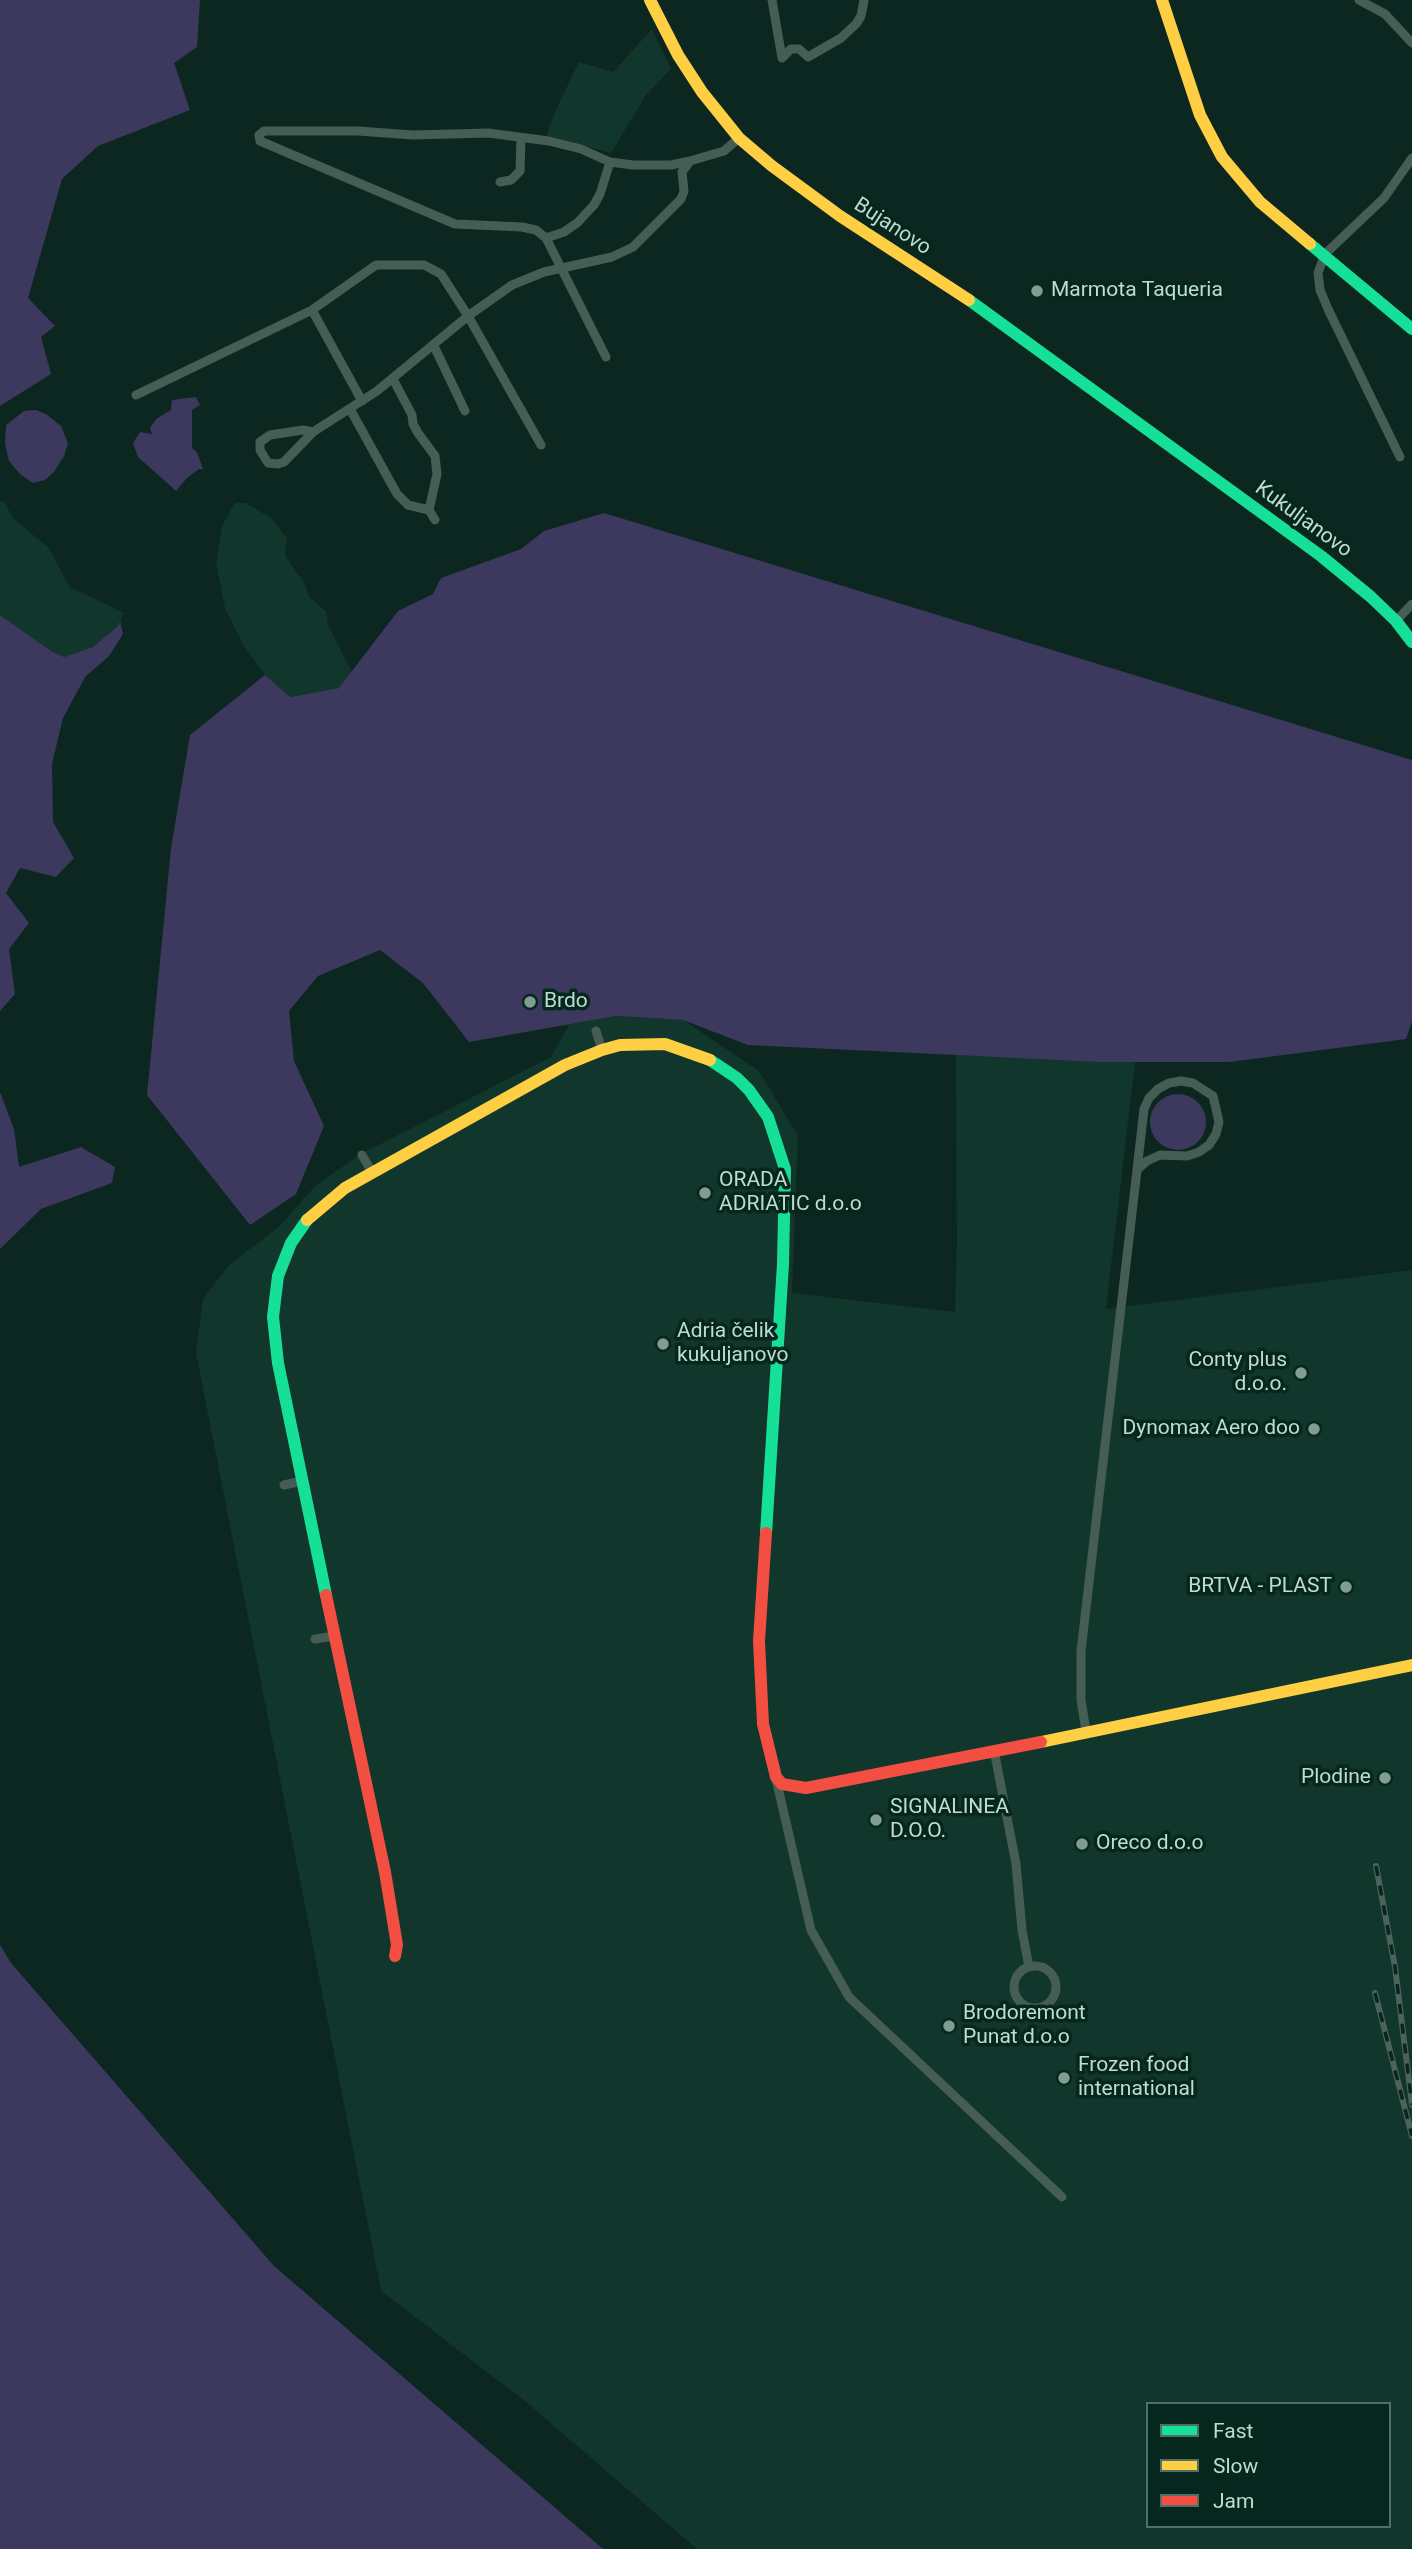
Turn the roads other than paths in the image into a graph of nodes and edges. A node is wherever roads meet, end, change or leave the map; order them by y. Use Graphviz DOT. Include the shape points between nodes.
graph roads {
  1 [pos="650,0"];
  2 [pos="772,0"];
  3 [pos="864,0"];
  4 [pos="1162,0"];
  5 [pos="1359,0"];
  6 [pos="1412,43"];
  7 [pos="521,138"];
  8 [pos="739,138"];
  9 [pos="1412,158"];
  10 [pos="610,162"];
  11 [pos="690,162"];
  12 [pos="500,182"];
  13 [pos="546,238"];
  14 [pos="1325,254"];
  15 [pos="560,268"];
  16 [pos="312,310"];
  17 [pos="468,316"];
  18 [pos="1412,329"];
  19 [pos="434,346"];
  20 [pos="606,357"];
  21 [pos="393,379"];
  22 [pos="136,395"];
  23 [pos="362,401"];
  24 [pos="350,409"];
  25 [pos="465,411"];
  26 [pos="313,432"];
  27 [pos="1162,440"];
  28 [pos="541,445"];
  29 [pos="1400,457"];
  30 [pos="429,510"];
  31 [pos="435,520"];
  32 [pos="1412,604"];
  33 [pos="1396,621"];
  34 [pos="1412,642"];
  35 [pos="596,1031"];
  36 [pos="602,1050"];
  37 [pos="362,1155"];
  38 [pos="1137,1170"];
  39 [pos="372,1172"];
  40 [pos="302,1481"];
  41 [pos="284,1485"];
  42 [pos="334,1636"];
  43 [pos="315,1639"];
  44 [pos="1412,1665"];
  45 [pos="1086,1731"];
  46 [pos="994,1750"];
  47 [pos="776,1777"];
  48 [pos="395,1956"];
  49 [pos="1029,1967"];
  50 [pos="1062,2197"];
  1 -- 8 [label="street, Bujanovo" via="690,75"];
  2 -- 3 [label="street" via="782,58 792,49 808,57 841,38 861,16"];
  4 -- 14 [label="street" via="1200,115 1216,147 1260,202"];
  5 -- 6 [label="street" via="1385,14"];
  7 -- 10 [label="street" via="582,149"];
  7 -- 12 [label="street" via="520,172"];
  7 -- 13 [label="street" via="488,133 358,131 264,131 259,135 260,141 455,225 522,227"];
  8 -- 11 [label="street" via="724,151"];
  8 -- 27 [label="street, Bujanovo" via="798,186 973,303"];
  9 -- 14 [label="street" via="1384,198"];
  10 -- 11 [label="street"];
  10 -- 13 [label="street" via="594,205 564,232"];
  11 -- 15 [label="street" via="682,172 681,199 633,247 612,257"];
  13 -- 15 [label="street"];
  14 -- 18 [label="street"];
  14 -- 29 [label="street" via="1318,272 1320,289"];
  15 -- 17 [label="street" via="512,285"];
  15 -- 20 [label="street"];
  16 -- 17 [label="street" via="376,265 424,265 441,274"];
  16 -- 22 [label="street"];
  16 -- 23 [label="street"];
  17 -- 19 [label="street"];
  17 -- 28 [label="street"];
  19 -- 21 [label="street"];
  19 -- 25 [label="street"];
  21 -- 23 [label="street"];
  21 -- 30 [label="street" via="413,424 435,456 437,474"];
  23 -- 24 [label="street"];
  24 -- 26 [label="street"];
  24 -- 30 [label="street" via="397,494 408,505"];
  26 -- 26 [label="street" via="270,435 260,442 260,450 268,463 284,462"];
  27 -- 33 [label="street, Kukuljanovo" via="1328,561"];
  30 -- 31 [label="street"];
  32 -- 33 [label="street"];
  33 -- 34 [label="street, Kukuljanovo"];
  35 -- 36 [label="street"];
  36 -- 39 [label="street" via="565,1065"];
  36 -- 47 [label="street" via="665,1044 705,1057 749,1090 768,1117 785,1169 759,1641 763,1724"];
  37 -- 39 [label="street"];
  38 -- 38 [label="street" via="1160,1155 1187,1156 1209,1145 1219,1122 1213,1096 1181,1081 1158,1089 1144,1109"];
  38 -- 45 [label="street" via="1081,1651"];
  39 -- 40 [label="street" via="314,1212 291,1243 278,1276 274,1338"];
  40 -- 41 [label="street"];
  40 -- 42 [label="street"];
  42 -- 43 [label="street"];
  42 -- 48 [label="street" via="385,1872"];
  44 -- 45 [label="street"];
  45 -- 46 [label="street"];
  46 -- 47 [label="street" via="806,1788 782,1784"];
  46 -- 49 [label="street" via="1016,1864"];
  47 -- 50 [label="street" via="811,1930 849,1997"];
  49 -- 49 [label="street" via="1018,1974 1015,1993 1028,2007 1042,2007 1053,1998 1056,1984 1043,1968"];
}
